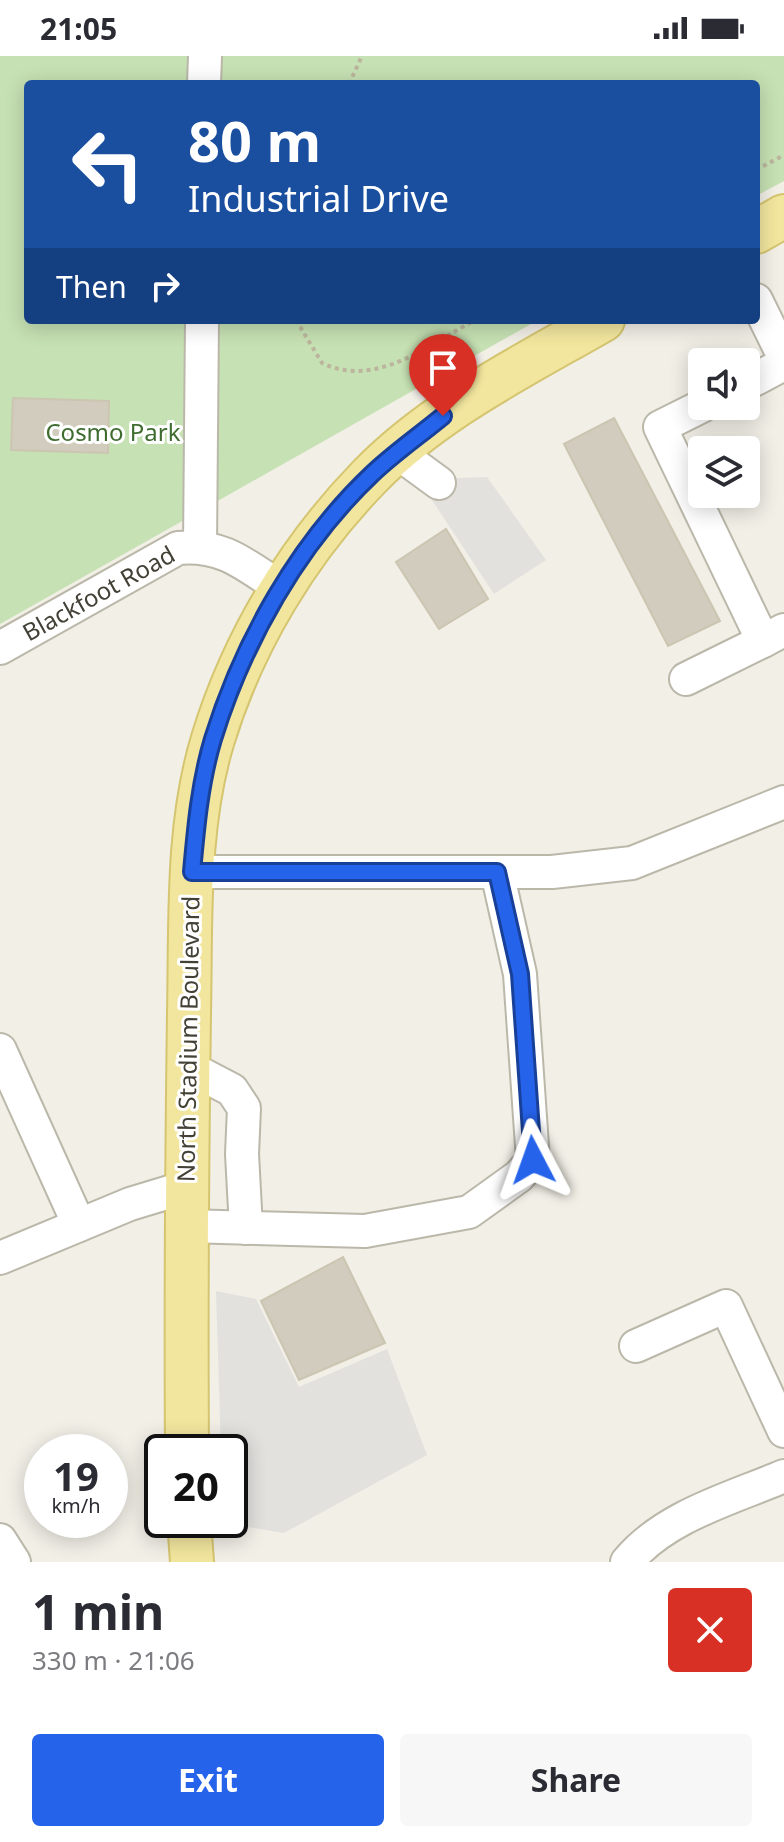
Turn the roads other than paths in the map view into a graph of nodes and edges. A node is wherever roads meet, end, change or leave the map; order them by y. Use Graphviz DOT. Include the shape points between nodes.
graph roads {
  1 [pos="205,56"];
  2 [pos="204,80"];
  3 [pos="784,216"];
  4 [pos="760,230"];
  5 [pos="760,308"];
  6 [pos="202,324"];
  7 [pos="596,324"];
  8 [pos="784,357"];
  9 [pos="784,364"];
  10 [pos="760,377"];
  11 [pos="688,413"];
  12 [pos="398,453"];
  13 [pos="439,483"];
  14 [pos="200,546"];
  15 [pos="281,588"];
  16 [pos="774,636"];
  17 [pos="0,648"];
  18 [pos="686,679"];
  19 [pos="784,802"];
  20 [pos="192,872"];
  21 [pos="497,872"];
  22 [pos="0,1050"];
  23 [pos="188,1067"];
  24 [pos="186,1206"];
  25 [pos="79,1225"];
  26 [pos="246,1228"];
  27 [pos="0,1258"];
  28 [pos="636,1346"];
  29 [pos="784,1431"];
  30 [pos="187,1434"];
  31 [pos="784,1476"];
  32 [pos="190,1538"];
  33 [pos="0,1540"];
  34 [pos="14,1562"];
  35 [pos="192,1562"];
  36 [pos="627,1562"];
  1 -- 2 [label="street"];
  3 -- 4 [label="main road"];
  5 -- 8 [label="street"];
  6 -- 14 [label="street"];
  7 -- 12 [label="main road, North Stadium Boulevard" via="443,416"];
  9 -- 10 [label="street"];
  11 -- 16 [label="street" via="660,427"];
  12 -- 13 [label="street"];
  12 -- 15 [label="main road, North Stadium Boulevard" via="371,474 315,538"];
  14 -- 15 [label="street" via="223,551"];
  14 -- 17 [label="street, Blackfoot Road" via="178,548"];
  15 -- 20 [label="main road, North Stadium Boulevard" via="243,662 213,739 198,806"];
  16 -- 18 [label="street"];
  19 -- 21 [label="street" via="632,863"];
  20 -- 21 [label="street"];
  20 -- 23 [label="main road, North Stadium Boulevard"];
  21 -- 26 [label="street" via="520,974 533,1160 469,1212 365,1231"];
  22 -- 25 [label="street"];
  23 -- 24 [label="main road, North Stadium Boulevard"];
  23 -- 26 [label="street" via="232,1090 244,1108"];
  24 -- 25 [label="street" via="130,1204"];
  24 -- 26 [label="street"];
  24 -- 30 [label="main road, North Stadium Boulevard"];
  25 -- 27 [label="street"];
  28 -- 29 [label="street" via="726,1306"];
  31 -- 36 [label="street" via="667,1526"];
  32 -- 35 [label="main road"];
  33 -- 34 [label="street"];
}
